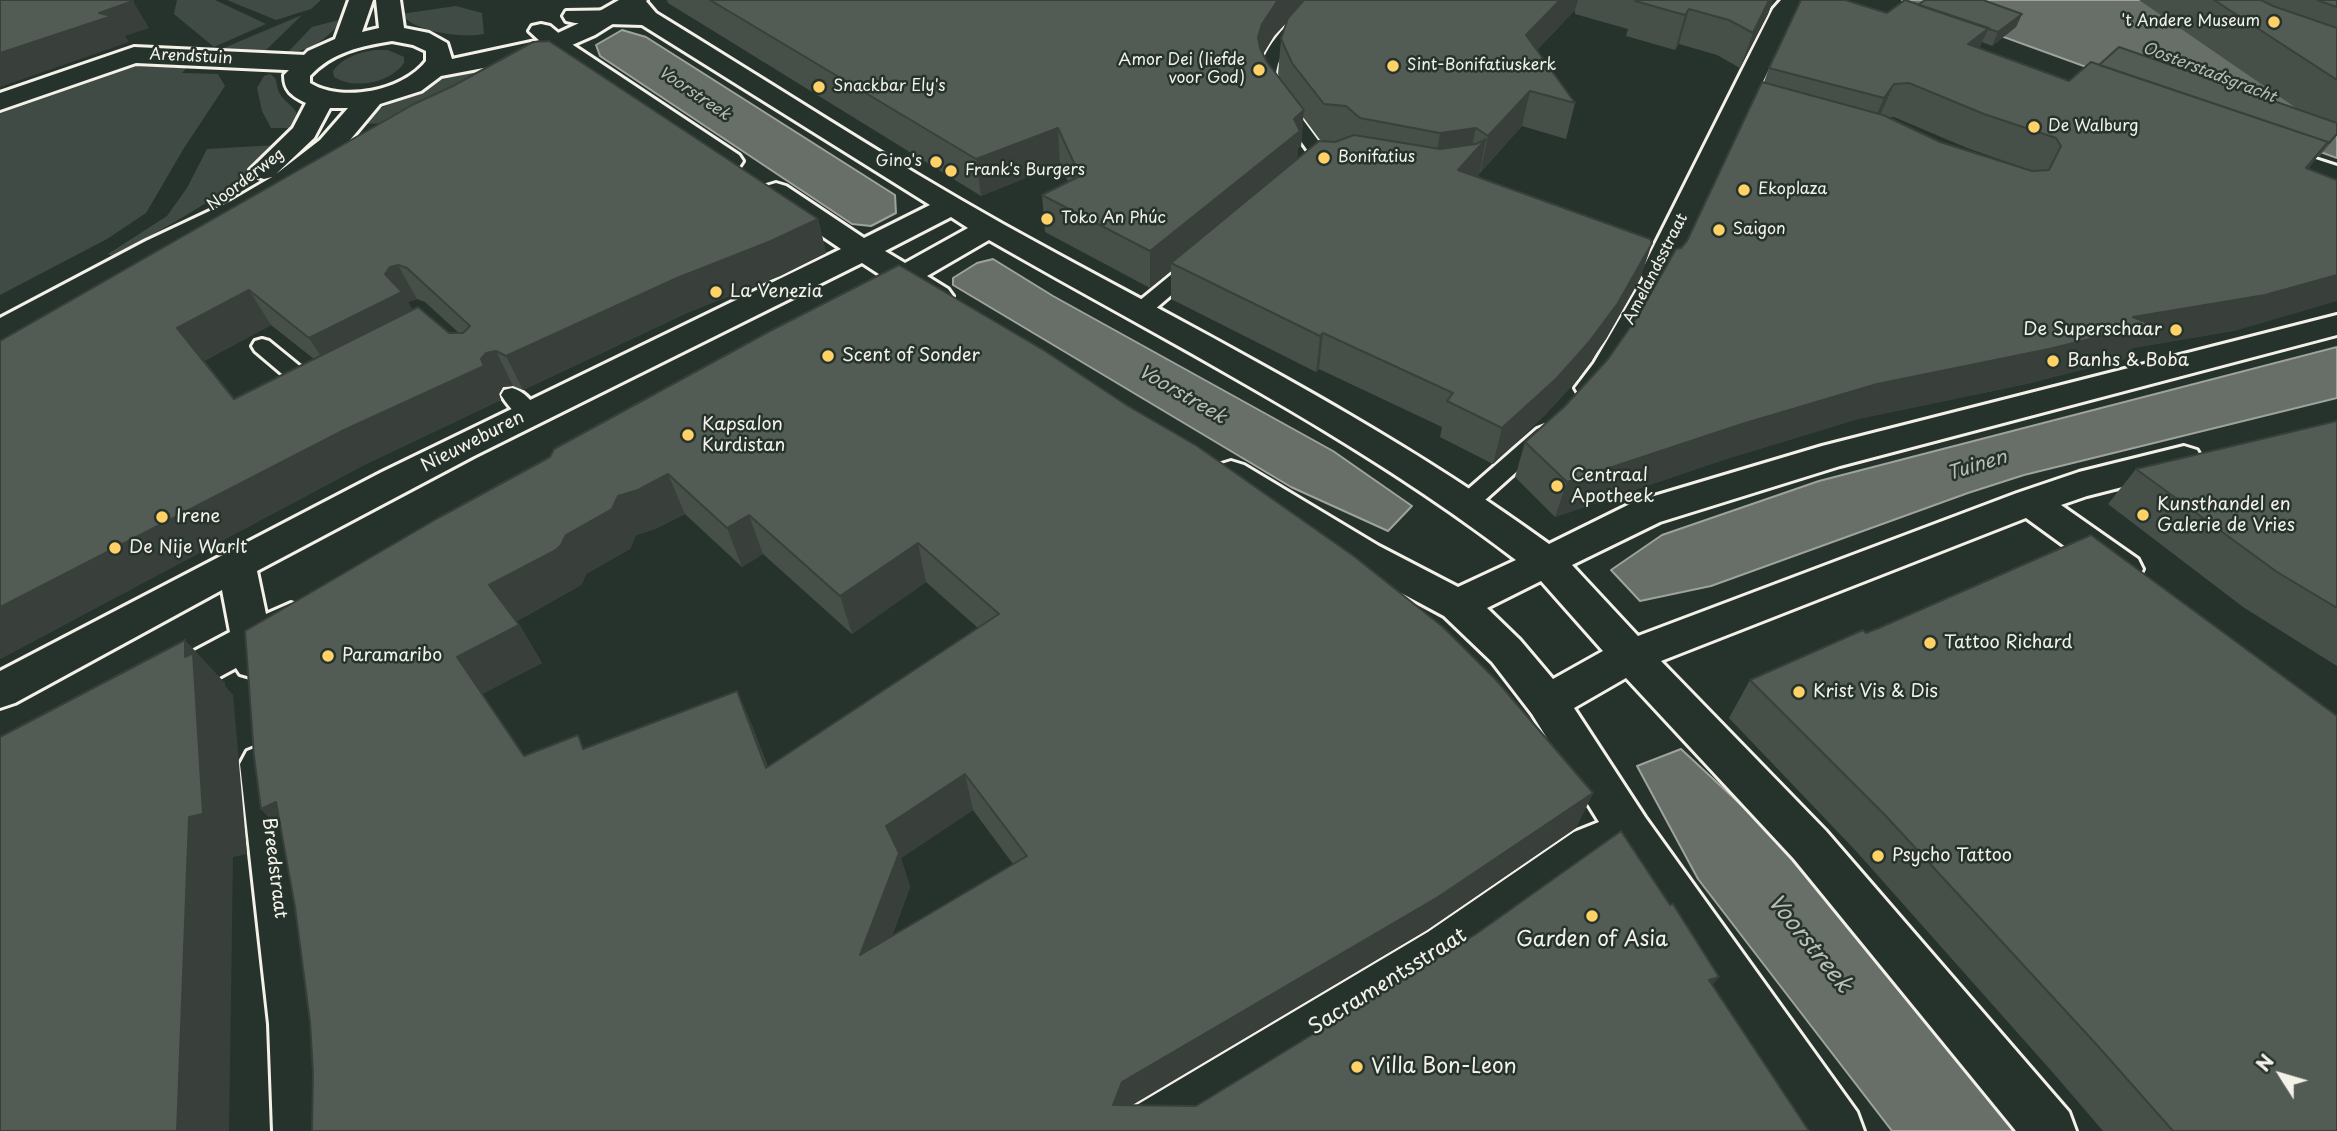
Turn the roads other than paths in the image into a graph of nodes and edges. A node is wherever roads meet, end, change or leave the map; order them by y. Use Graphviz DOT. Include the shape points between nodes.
graph roads {
  1 [pos="361,0"];
  2 [pos="388,0"];
  3 [pos="1319,0"];
  4 [pos="1795,0"];
  5 [pos="639,6"];
  6 [pos="606,8"];
  7 [pos="392,34"];
  8 [pos="548,37"];
  9 [pos="346,42"];
  10 [pos="435,59"];
  11 [pos="306,63"];
  12 [pos="370,99"];
  13 [pos="321,100"];
  14 [pos="0,101"];
  15 [pos="1312,167"];
  16 [pos="2337,176"];
  17 [pos="2337,193"];
  18 [pos="952,205"];
  19 [pos="989,228"];
  20 [pos="157,247"];
  21 [pos="1214,249"];
  22 [pos="864,251"];
  23 [pos="1656,274"];
  24 [pos="905,276"];
  25 [pos="857,304"];
  26 [pos="1140,311"];
  27 [pos="964,312"];
  28 [pos="2337,325"];
  29 [pos="0,331"];
  30 [pos="262,346"];
  31 [pos="329,385"];
  32 [pos="2218,451"];
  33 [pos="1201,456"];
  34 [pos="2030,502"];
  35 [pos="1467,503"];
  36 [pos="1546,562"];
  37 [pos="236,565"];
  38 [pos="2148,586"];
  39 [pos="319,604"];
  40 [pos="1458,605"];
  41 [pos="252,639"];
  42 [pos="1632,655"];
  43 [pos="0,691"];
  44 [pos="1547,702"];
  45 [pos="132,704"];
  46 [pos="1629,831"];
  47 [pos="299,1131"];
  48 [pos="1144,1131"];
  49 [pos="1839,1131"];
  50 [pos="2050,1131"];
  1 -- 9 [label="street"];
  2 -- 7 [label="street"];
  3 -- 15 [label="lane" via="1272,54 1267,70 1268,83 1324,147 1303,156"];
  4 -- 23 [label="street, Amelandsstraat" via="1785,9 1744,106"];
  5 -- 6 [label="street"];
  5 -- 18 [label="street"];
  6 -- 8 [label="street"];
  6 -- 8 [label="street" via="575,16"];
  7 -- 9 [label="street"];
  7 -- 10 [label="street" via="420,38"];
  8 -- 10 [label="street" via="533,50"];
  8 -- 22 [label="street"];
  9 -- 11 [label="street"];
  10 -- 12 [label="street" via="418,82"];
  11 -- 13 [label="street" via="297,75 297,86 305,95"];
  11 -- 14 [label="street, Arendstuin" via="134,55"];
  12 -- 13 [label="street"];
  12 -- 20 [label="street, Noorderweg" via="330,146 298,173 241,207"];
  13 -- 20 [label="street, Noorderweg" via="304,132 288,149"];
  16 -- 17 [label="street" via="2233,145"];
  18 -- 19 [label="street"];
  18 -- 22 [label="street, Nieuweburen"];
  19 -- 24 [label="street"];
  19 -- 26 [label="street"];
  20 -- 29 [label="street, Noorderweg"];
  21 -- 26 [label="lane"];
  22 -- 24 [label="street"];
  22 -- 37 [label="street, Nieuweburen" via="521,404"];
  23 -- 35 [label="lane, Amelandsstraat" via="1602,367 1566,411"];
  24 -- 25 [label="street"];
  24 -- 27 [label="street"];
  26 -- 35 [label="street" via="1385,450"];
  28 -- 36 [label="street" via="1810,462 1647,512"];
  30 -- 31 [label="lane" via="317,391"];
  32 -- 34 [label="street"];
  33 -- 40 [label="street" via="1366,556"];
  34 -- 38 [label="street"];
  34 -- 42 [label="street"];
  35 -- 36 [label="street"];
  36 -- 40 [label="street"];
  36 -- 42 [label="street"];
  37 -- 41 [label="street, Breedstraat"];
  37 -- 43 [label="street, Nieuweburen"];
  39 -- 41 [label="street"];
  40 -- 44 [label="street" via="1506,652"];
  41 -- 45 [label="street"];
  41 -- 47 [label="street, Breedstraat" via="264,792 294,1024"];
  42 -- 44 [label="street"];
  42 -- 50 [label="street" via="1810,845"];
  44 -- 46 [label="street"];
  46 -- 48 [label="street, Sacramentsstraat" via="1590,846 1445,948"];
  46 -- 49 [label="street"];
}
